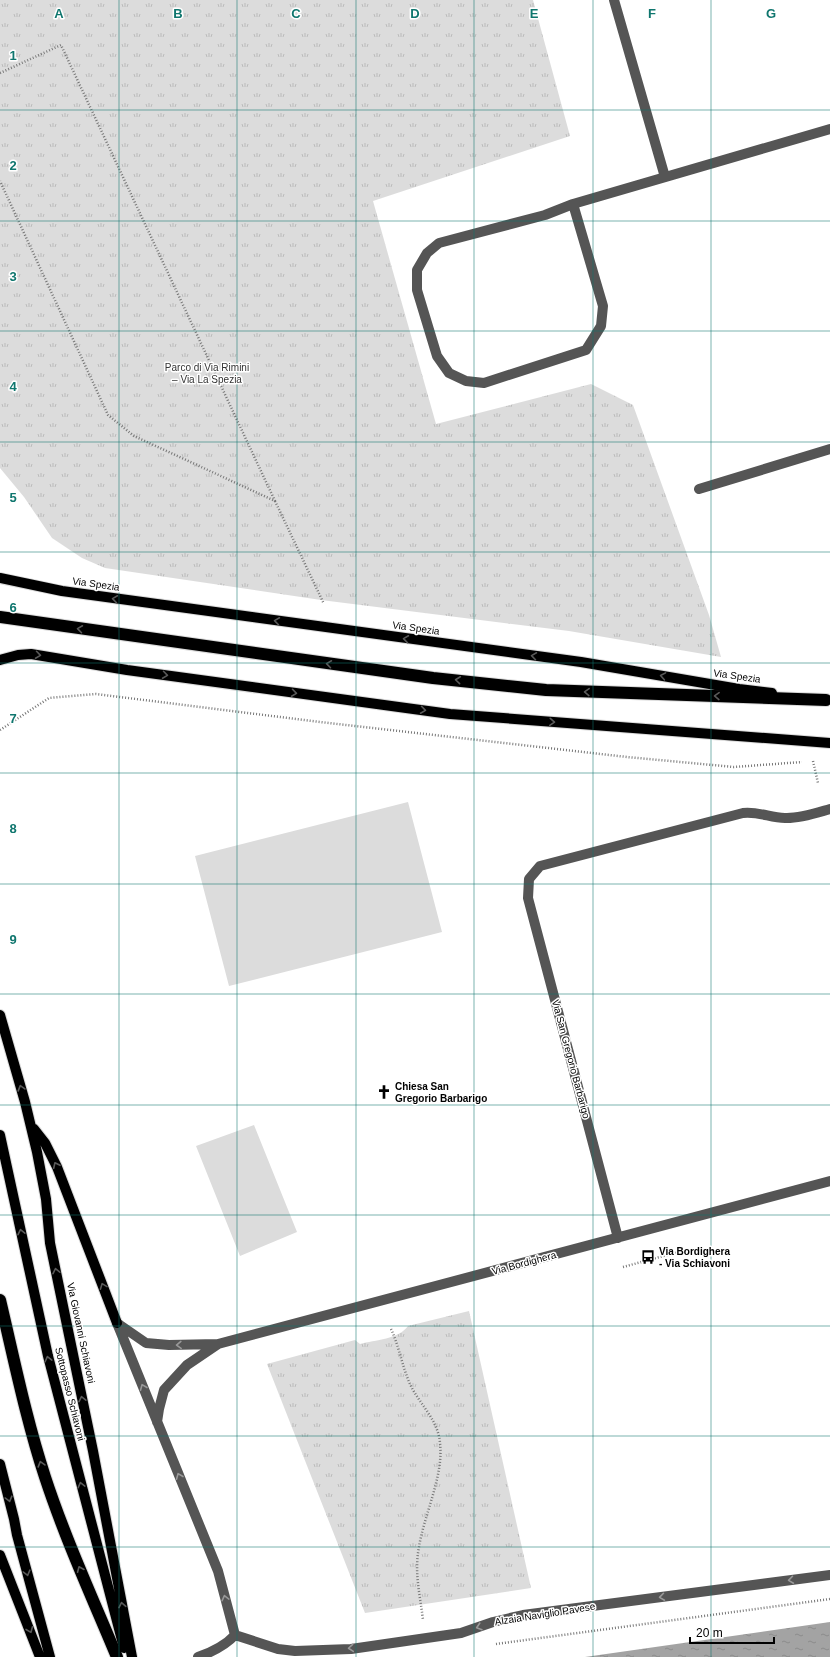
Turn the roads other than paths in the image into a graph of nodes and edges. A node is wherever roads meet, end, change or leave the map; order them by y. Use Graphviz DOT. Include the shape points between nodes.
graph roads {
  1 [pos="614,0"];
  2 [pos="830,129"];
  3 [pos="665,177"];
  4 [pos="573,204"];
  5 [pos="830,449"];
  6 [pos="699,489"];
  7 [pos="0,578"];
  8 [pos="0,617"];
  9 [pos="0,660"];
  10 [pos="828,699"];
  11 [pos="830,743"];
  12 [pos="830,809"];
  13 [pos="0,1015"];
  14 [pos="31,1126"];
  15 [pos="0,1135"];
  16 [pos="830,1181"];
  17 [pos="618,1238"];
  18 [pos="0,1300"];
  19 [pos="117,1323"];
  20 [pos="218,1344"];
  21 [pos="157,1424"];
  22 [pos="0,1464"];
  23 [pos="0,1555"];
  24 [pos="830,1575"];
  25 [pos="235,1635"];
  26 [pos="40,1657"];
  27 [pos="50,1657"];
  28 [pos="117,1657"];
  29 [pos="127,1657"];
  30 [pos="132,1657"];
  31 [pos="198,1657"];
  1 -- 3 [label="street"];
  2 -- 3 [label="street"];
  3 -- 4 [label="street"];
  4 -- 4 [label="street" via="545,215 439,244 426,253 417,270 417,290 437,356 449,373 466,381 484,383 586,350 601,326 603,306"];
  5 -- 6 [label="street"];
  10 -- 7 [label="main road, Via Spezia, one-way" via="738,689 581,662 138,603"];
  10 -- 8 [label="highway, one-way" via="546,690 433,678"];
  9 -- 11 [label="main road, one-way" via="30,654 127,670 450,714"];
  12 -- 17 [label="street, Via San Gregorio Barbarigo" via="785,819 754,812 743,813 540,866 529,879 528,898"];
  14 -- 13 [label="main road, Via Giovanni Schiavoni, one-way"];
  19 -- 14 [label="main road, one-way" via="57,1167 45,1143"];
  30 -- 14 [label="main road, Via Giovanni Schiavoni, one-way" via="93,1450 50,1244 46,1200"];
  29 -- 15 [label="main road, Sottopasso Schiavoni, one-way" via="48,1356"];
  16 -- 17 [label="street, Via Bordighera"];
  17 -- 20 [label="street, Via Bordighera"];
  28 -- 18 [label="highway, one-way" via="62,1528 44,1475"];
  20 -- 19 [label="street, Via Bordighera, one-way" via="146,1343"];
  21 -- 19 [label="street, one-way"];
  20 -- 21 [label="street, Via Bordighera" via="187,1365 164,1390"];
  25 -- 21 [label="street, one-way" via="218,1571"];
  22 -- 27 [label="main road, one-way"];
  23 -- 26 [label="main road, one-way"];
  24 -- 25 [label="street, Alzaia Naviglio Pavese, one-way" via="523,1616 493,1622 461,1633 351,1649 278,1649"];
  25 -- 31 [label="street" via="228,1643"];
}
